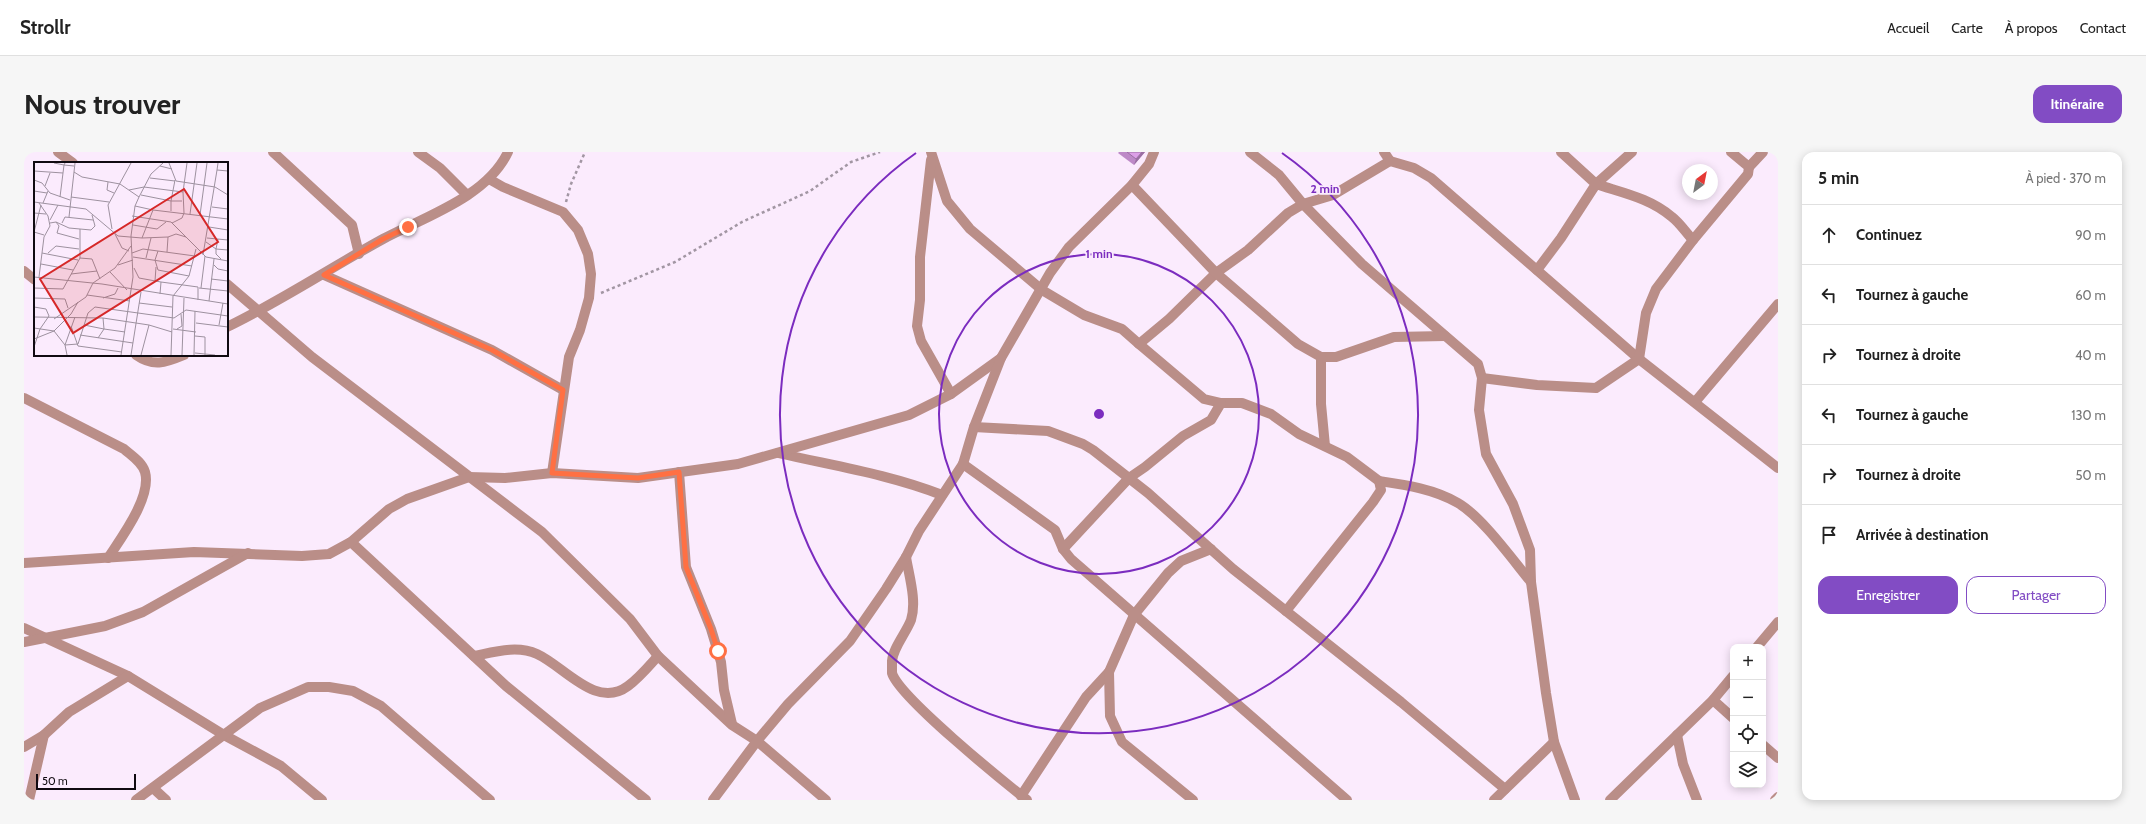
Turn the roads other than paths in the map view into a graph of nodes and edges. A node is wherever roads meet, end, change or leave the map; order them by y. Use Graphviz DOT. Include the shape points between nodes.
graph roads {
  1 [pos="58,152"];
  2 [pos="273,152"];
  3 [pos="418,152"];
  4 [pos="508,152"];
  5 [pos="1154,152"];
  6 [pos="1250,152"];
  7 [pos="1561,152"];
  8 [pos="1632,152"];
  9 [pos="1731,152"];
  10 [pos="1764,152"];
  11 [pos="931,155"];
  12 [pos="1387,156"];
  13 [pos="72,162"];
  14 [pos="1749,167"];
  15 [pos="489,179"];
  16 [pos="1596,184"];
  17 [pos="1132,185"];
  18 [pos="466,194"];
  19 [pos="1303,204"];
  20 [pos="1693,240"];
  21 [pos="360,254"];
  22 [pos="1536,270"];
  23 [pos="24,271"];
  24 [pos="1216,273"];
  25 [pos="324,275"];
  26 [pos="34,279"];
  27 [pos="228,285"];
  28 [pos="1042,290"];
  29 [pos="1778,304"];
  30 [pos="259,312"];
  31 [pos="228,327"];
  32 [pos="1445,336"];
  33 [pos="1139,344"];
  34 [pos="138,356"];
  35 [pos="181,356"];
  36 [pos="1321,356"];
  37 [pos="1001,358"];
  38 [pos="1639,359"];
  39 [pos="1482,378"];
  40 [pos="563,390"];
  41 [pos="951,394"];
  42 [pos="24,398"];
  43 [pos="1694,402"];
  44 [pos="1221,403"];
  45 [pos="974,427"];
  46 [pos="1325,446"];
  47 [pos="776,453"];
  48 [pos="1776,463"];
  49 [pos="963,464"];
  50 [pos="679,472"];
  51 [pos="552,473"];
  52 [pos="469,477"];
  53 [pos="1129,478"];
  54 [pos="1379,481"];
  55 [pos="942,495"];
  56 [pos="351,542"];
  57 [pos="1063,549"];
  58 [pos="1211,549"];
  59 [pos="248,553"];
  60 [pos="906,557"];
  61 [pos="108,558"];
  62 [pos="24,563"];
  63 [pos="1531,582"];
  64 [pos="1286,610"];
  65 [pos="1134,615"];
  66 [pos="1778,622"];
  67 [pos="24,628"];
  68 [pos="44,638"];
  69 [pos="24,642"];
  70 [pos="1760,644"];
  71 [pos="474,656"];
  72 [pos="658,656"];
  73 [pos="1108,672"];
  74 [pos="128,676"];
  75 [pos="1730,680"];
  76 [pos="1713,700"];
  77 [pos="1731,716"];
  78 [pos="732,724"];
  79 [pos="44,735"];
  80 [pos="224,735"];
  81 [pos="1677,735"];
  82 [pos="757,741"];
  83 [pos="1554,742"];
  84 [pos="24,747"];
  85 [pos="1766,748"];
  86 [pos="1778,758"];
  87 [pos="153,788"];
  88 [pos="1505,789"];
  89 [pos="1778,796"];
  90 [pos="1024,798"];
  91 [pos="29,800"];
  92 [pos="136,800"];
  93 [pos="166,800"];
  94 [pos="322,800"];
  95 [pos="490,800"];
  96 [pos="646,800"];
  97 [pos="713,800"];
  98 [pos="826,800"];
  99 [pos="1193,800"];
  100 [pos="1346,800"];
  101 [pos="1494,800"];
  102 [pos="1574,800"];
  103 [pos="1610,800"];
  104 [pos="1697,800"];
  105 [pos="1775,800"];
  1 -- 13 [label="street"];
  2 -- 21 [label="street" via="352,225"];
  3 -- 18 [label="street" via="440,168"];
  4 -- 15 [label="street"];
  5 -- 17 [label="street" via="1149,164"];
  6 -- 19 [label="street" via="1279,175"];
  7 -- 16 [label="street"];
  8 -- 16 [label="street"];
  9 -- 14 [label="street"];
  10 -- 14 [label="street"];
  11 -- 28 [label="street" via="947,201 970,229"];
  11 -- 41 [label="street" via="920,257 917,326 921,341"];
  12 -- 19 [label="street" via="1333,196"];
  12 -- 22 [label="street" via="1431,178"];
  14 -- 20 [label="street" via="1745,180"];
  15 -- 18 [label="street"];
  15 -- 40 [label="street" via="502,187 564,212 578,230 588,254 591,274 590,298 569,357"];
  16 -- 20 [label="street" via="1653,203 1673,217"];
  16 -- 22 [label="street" via="1561,238"];
  17 -- 24 [label="street"];
  17 -- 28 [label="street" via="1069,247 1050,273"];
  18 -- 21 [label="street"];
  19 -- 24 [label="street" via="1288,213 1248,250"];
  19 -- 32 [label="street" via="1362,264"];
  20 -- 38 [label="street" via="1656,290 1646,313"];
  21 -- 25 [label="street"];
  22 -- 38 [label="street"];
  23 -- 26 [label="street"];
  24 -- 33 [label="street"];
  24 -- 36 [label="street" via="1298,344"];
  25 -- 30 [label="street"];
  25 -- 40 [label="street" via="492,350"];
  27 -- 30 [label="street"];
  28 -- 33 [label="street" via="1084,315 1122,329"];
  28 -- 37 [label="street"];
  29 -- 43 [label="street"];
  30 -- 31 [label="street"];
  30 -- 52 [label="street" via="312,357"];
  32 -- 36 [label="street" via="1394,337 1336,357"];
  32 -- 39 [label="street" via="1478,364"];
  33 -- 44 [label="street" via="1204,399"];
  34 -- 35 [label="street" via="158,364"];
  36 -- 46 [label="street" via="1321,404"];
  37 -- 41 [label="street"];
  37 -- 45 [label="street"];
  38 -- 39 [label="street" via="1596,388"];
  38 -- 43 [label="street"];
  39 -- 63 [label="street" via="1479,410 1486,454 1513,504 1522,527 1530,550"];
  40 -- 51 [label="street"];
  41 -- 47 [label="street" via="908,415"];
  42 -- 61 [label="street" via="124,449 138,461 145,472 145,486 139,506"];
  43 -- 48 [label="street"];
  44 -- 46 [label="street" via="1242,404 1271,414 1299,434"];
  44 -- 53 [label="street" via="1211,420 1183,436"];
  45 -- 49 [label="street"];
  45 -- 53 [label="street" via="1048,431 1083,444"];
  46 -- 54 [label="street" via="1347,456"];
  47 -- 50 [label="street" via="738,464"];
  47 -- 55 [label="street" via="849,467"];
  49 -- 55 [label="street"];
  49 -- 57 [label="street" via="1055,530"];
  50 -- 51 [label="street" via="638,478"];
  50 -- 78 [label="street" via="686,567 711,629 721,662"];
  51 -- 52 [label="street" via="505,478"];
  52 -- 56 [label="street" via="401,502 389,509"];
  52 -- 72 [label="street" via="542,532 630,619"];
  53 -- 57 [label="street"];
  53 -- 58 [label="street"];
  54 -- 63 [label="street" via="1419,488 1458,503 1475,516"];
  54 -- 64 [label="street" via="1381,490 1373,502"];
  55 -- 60 [label="street"];
  56 -- 59 [label="street" via="329,554 302,556"];
  56 -- 71 [label="street"];
  57 -- 65 [label="street"];
  58 -- 64 [label="street"];
  58 -- 65 [label="street" via="1181,561"];
  59 -- 61 [label="street" via="194,552"];
  59 -- 68 [label="street" via="143,612 105,626"];
  60 -- 82 [label="street" via="850,641 793,699"];
  60 -- 90 [label="street" via="913,601 912,618 895,649 892,674 919,705 980,762"];
  61 -- 62 [label="street"];
  63 -- 83 [label="street"];
  64 -- 88 [label="street"];
  65 -- 73 [label="street"];
  65 -- 100 [label="street"];
  66 -- 70 [label="street"];
  67 -- 68 [label="street"];
  68 -- 69 [label="street"];
  68 -- 74 [label="street"];
  71 -- 72 [label="street" via="512,649 536,654 602,694 627,688"];
  71 -- 96 [label="street" via="506,686"];
  72 -- 78 [label="street"];
  73 -- 90 [label="street" via="1086,697"];
  73 -- 99 [label="street" via="1110,716 1122,742"];
  74 -- 79 [label="street" via="69,712"];
  74 -- 80 [label="street"];
  75 -- 76 [label="street"];
  76 -- 77 [label="street"];
  76 -- 81 [label="street"];
  78 -- 82 [label="street"];
  79 -- 84 [label="street"];
  79 -- 91 [label="street"];
  80 -- 87 [label="street"];
  80 -- 94 [label="street" via="281,766"];
  80 -- 95 [label="street" via="260,708 308,687 329,686 353,692 381,706"];
  81 -- 103 [label="street"];
  81 -- 104 [label="street" via="1683,764"];
  82 -- 97 [label="street"];
  82 -- 98 [label="street"];
  83 -- 88 [label="street"];
  83 -- 102 [label="street"];
  85 -- 86 [label="street"];
  87 -- 92 [label="street"];
  87 -- 93 [label="street"];
  88 -- 101 [label="street"];
  89 -- 105 [label="street"];
}
